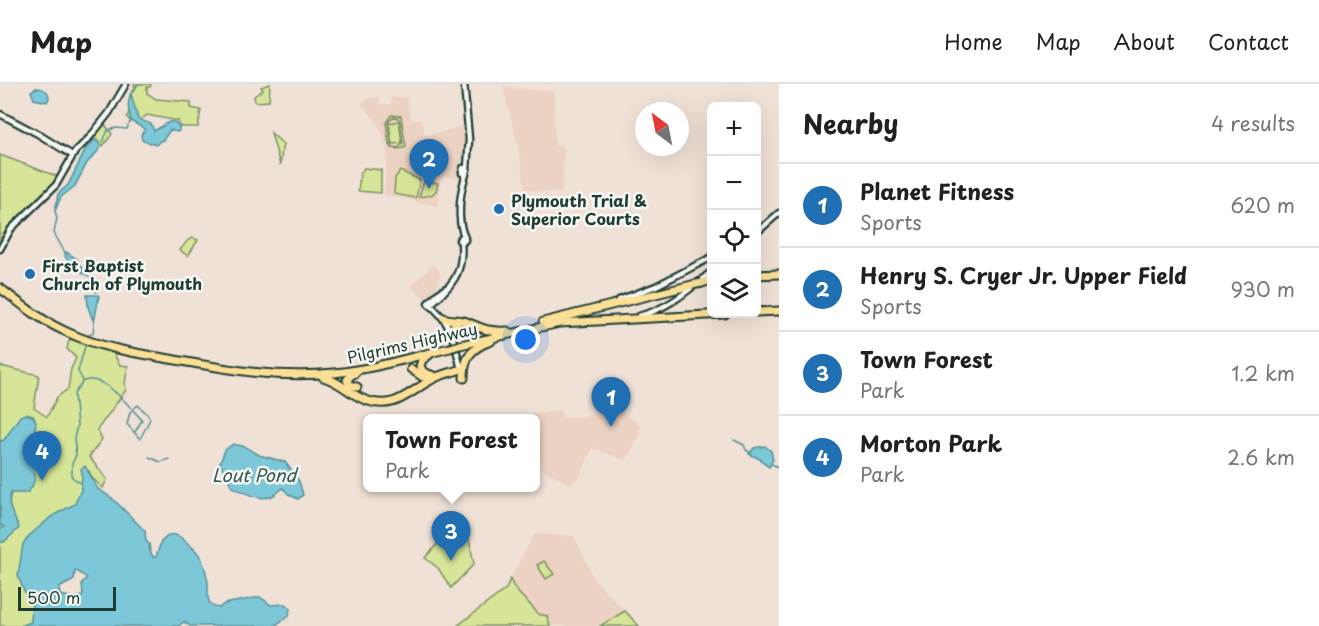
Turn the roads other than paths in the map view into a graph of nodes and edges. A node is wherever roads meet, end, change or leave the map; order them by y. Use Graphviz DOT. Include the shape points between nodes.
graph roads {
  1 [pos="126,84"];
  2 [pos="464,84"];
  3 [pos="0,114"];
  4 [pos="72,156"];
  5 [pos="779,213"];
  6 [pos="761,226"];
  7 [pos="0,249"];
  8 [pos="707,259"];
  9 [pos="707,274"];
  10 [pos="779,274"];
  11 [pos="761,275"];
  12 [pos="707,281"];
  13 [pos="0,286"];
  14 [pos="446,288"];
  15 [pos="439,296"];
  16 [pos="429,304"];
  17 [pos="591,309"];
  18 [pos="779,311"];
  19 [pos="761,312"];
  20 [pos="442,315"];
  21 [pos="707,315"];
  22 [pos="624,319"];
  23 [pos="453,323"];
  24 [pos="536,327"];
  25 [pos="507,330"];
  26 [pos="453,334"];
  27 [pos="103,344"];
  28 [pos="459,344"];
  29 [pos="448,347"];
  30 [pos="389,363"];
  31 [pos="460,365"];
  32 [pos="452,370"];
  33 [pos="436,374"];
  34 [pos="303,376"];
  35 [pos="414,392"];
  36 [pos="360,398"];
  1 -- 4 [label="main road" via="109,113"];
  2 -- 14 [label="main road" via="469,138 460,215 462,242 459,273"];
  3 -- 4 [label="main road"];
  4 -- 7 [label="main road" via="56,185 11,229"];
  5 -- 6 [label="main road"];
  8 -- 17 [label="main road" via="647,289"];
  9 -- 22 [label="main road" via="665,306"];
  10 -- 11 [label="highway"];
  12 -- 17 [label="highway, Pilgrims Highway, bridge"];
  13 -- 27 [label="highway, Pilgrims Highway" via="51,324"];
  14 -- 15 [label="main road"];
  14 -- 16 [label="main road"];
  15 -- 16 [label="main road"];
  15 -- 20 [label="main road"];
  16 -- 20 [label="main road"];
  17 -- 25 [label="highway, Pilgrims Highway"];
  18 -- 19 [label="highway"];
  20 -- 23 [label="highway"];
  21 -- 22 [label="highway, Pilgrims Highway"];
  22 -- 24 [label="highway, Pilgrims Highway"];
  23 -- 25 [label="highway" via="462,321 486,330"];
  23 -- 26 [label="highway"];
  23 -- 28 [label="highway" via="469,326 475,332"];
  24 -- 28 [label="highway, Pilgrims Highway"];
  24 -- 32 [label="highway" via="475,348 465,361 464,378"];
  25 -- 28 [label="highway, Pilgrims Highway"];
  26 -- 31 [label="main road"];
  27 -- 29 [label="highway, Pilgrims Highway" via="240,369 292,372 347,368"];
  27 -- 34 [label="highway, Pilgrims Highway" via="242,372"];
  28 -- 29 [label="highway, Pilgrims Highway, bridge"];
  29 -- 30 [label="highway, Pilgrims Highway"];
  29 -- 33 [label="highway" via="421,361 423,372"];
  30 -- 34 [label="highway, Pilgrims Highway"];
  30 -- 36 [label="highway" via="350,376 348,383 358,386 356,393"];
  31 -- 32 [label="highway"];
  32 -- 33 [label="highway"];
  32 -- 35 [label="highway"];
  33 -- 35 [label="highway" via="426,377 414,371 419,383"];
  34 -- 36 [label="highway" via="332,380"];
  35 -- 36 [label="highway" via="387,403"];
}
